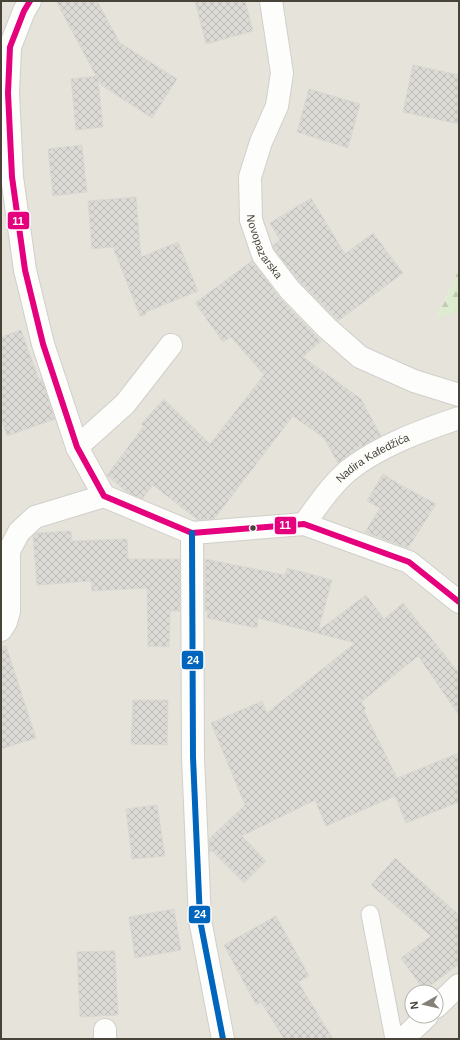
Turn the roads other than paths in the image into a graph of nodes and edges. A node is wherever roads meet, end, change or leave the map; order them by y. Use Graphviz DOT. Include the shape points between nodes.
graph roads {
  1 [pos="30,1"];
  2 [pos="271,1"];
  3 [pos="6,181"];
  4 [pos="171,345"];
  5 [pos="459,396"];
  6 [pos="459,418"];
  7 [pos="77,447"];
  8 [pos="104,496"];
  9 [pos="304,524"];
  10 [pos="192,533"];
  11 [pos="459,602"];
  12 [pos="1,630"];
  13 [pos="370,914"];
  14 [pos="459,985"];
  15 [pos="444,999"];
  16 [pos="419,1024"];
  17 [pos="223,1039"];
  18 [pos="394,1039"];
  19 [pos="403,1039"];
  1 -- 3 [label="street" via="10,47"];
  2 -- 5 [label="street, Novopazarska" via="282,73 277,106 261,142 250,177 250,220 263,254 290,290 360,357 414,381"];
  3 -- 7 [label="street" via="43,344"];
  4 -- 7 [label="street" via="125,404"];
  6 -- 9 [label="street, Nadira Kafedžića" via="411,435 350,470 331,489"];
  7 -- 8 [label="street"];
  8 -- 10 [label="street"];
  8 -- 12 [label="street" via="36,517 19,532 9,551 8,611"];
  9 -- 10 [label="street"];
  9 -- 11 [label="street" via="409,562"];
  10 -- 17 [label="street" via="193,757 200,920"];
  13 -- 18 [label="lane"];
  14 -- 15 [label="street"];
  16 -- 19 [label="street"];
}
